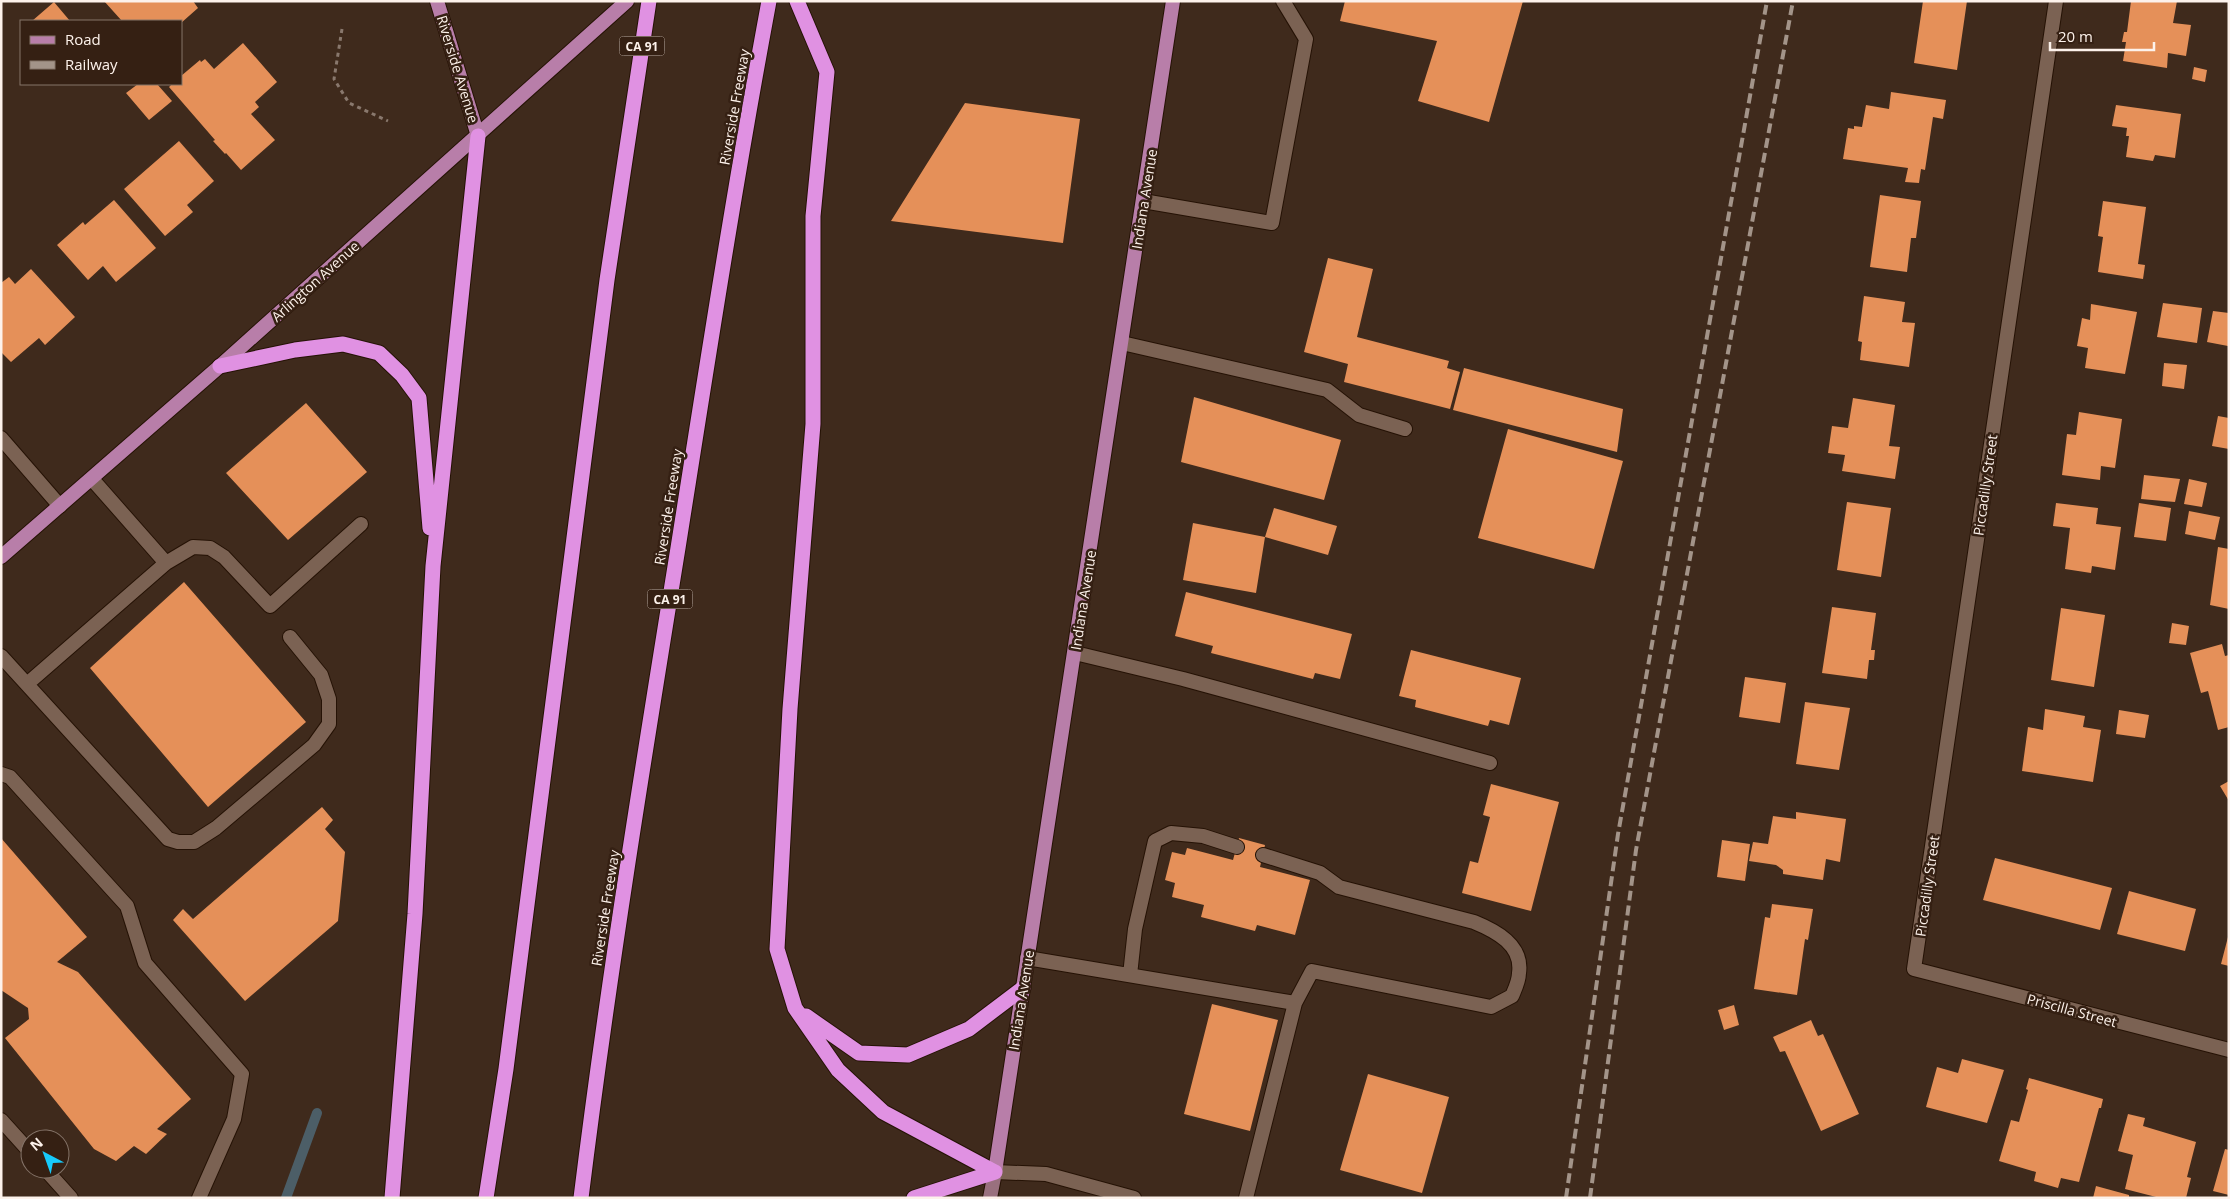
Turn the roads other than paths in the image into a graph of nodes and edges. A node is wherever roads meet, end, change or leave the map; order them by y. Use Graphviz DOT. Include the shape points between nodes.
graph roads {
  1 [pos="437,1"];
  2 [pos="626,1"];
  3 [pos="649,1"];
  4 [pos="769,1"];
  5 [pos="797,1"];
  6 [pos="1173,1"];
  7 [pos="1283,1"];
  8 [pos="2056,1"];
  9 [pos="478,136"];
  10 [pos="1144,201"];
  11 [pos="1122,343"];
  12 [pos="220,366"];
  13 [pos="1406,429"];
  14 [pos="1,438"];
  15 [pos="92,479"];
  16 [pos="60,506"];
  17 [pos="362,524"];
  18 [pos="1,557"];
  19 [pos="166,563"];
  20 [pos="433,566"];
  21 [pos="290,637"];
  22 [pos="1075,652"];
  23 [pos="1,656"];
  24 [pos="27,684"];
  25 [pos="1490,763"];
  26 [pos="1,774"];
  27 [pos="1236,847"];
  28 [pos="1263,855"];
  29 [pos="1028,958"];
  30 [pos="1914,969"];
  31 [pos="1130,976"];
  32 [pos="1023,988"];
  33 [pos="1295,1003"];
  34 [pos="795,1008"];
  35 [pos="2229,1050"];
  36 [pos="1,1120"];
  37 [pos="20,1141"];
  38 [pos="995,1172"];
  39 [pos="54,1179"];
  40 [pos="71,1198"];
  41 [pos="199,1198"];
  42 [pos="392,1198"];
  43 [pos="486,1198"];
  44 [pos="580,1198"];
  45 [pos="914,1198"];
  46 [pos="990,1198"];
  47 [pos="1134,1198"];
  48 [pos="1246,1198"];
  1 -- 9 [label="main road, Riverside Avenue"];
  2 -- 9 [label="main road, Arlington Avenue"];
  3 -- 43 [label="highway, CA 91" via="606,290 506,1069"];
  4 -- 44 [label="highway, Riverside Freeway / CA 91" via="666,622"];
  5 -- 34 [label="highway" via="827,72 813,216 813,424 790,709 777,949"];
  6 -- 10 [label="main road, Indiana Avenue"];
  7 -- 10 [label="street" via="1306,39 1272,223"];
  8 -- 30 [label="street, Piccadilly Street"];
  9 -- 12 [label="main road, Arlington Avenue"];
  9 -- 20 [label="highway"];
  10 -- 11 [label="main road, Indiana Avenue"];
  11 -- 13 [label="street" via="1326,390 1359,415"];
  11 -- 22 [label="main road, Indiana Avenue"];
  12 -- 15 [label="main road, Arlington Avenue"];
  12 -- 20 [label="highway" via="295,350 343,344 379,353 402,375 419,398"];
  14 -- 16 [label="street"];
  15 -- 16 [label="main road, Arlington Avenue"];
  15 -- 19 [label="street"];
  16 -- 18 [label="main road, Arlington Avenue"];
  17 -- 19 [label="street" via="270,606 224,557 210,548 194,547"];
  19 -- 24 [label="street"];
  20 -- 42 [label="highway" via="415,914"];
  21 -- 24 [label="street" via="321,675 329,699 329,724 314,745 216,828 194,842 168,839"];
  22 -- 25 [label="street"];
  22 -- 29 [label="main road, Indiana Avenue"];
  23 -- 24 [label="street"];
  26 -- 41 [label="street" via="10,777 127,906 145,962 242,1074 234,1119"];
  27 -- 31 [label="street" via="1203,836 1171,833 1155,840 1135,929"];
  28 -- 33 [label="street" via="1320,873 1339,887 1474,922 1508,941 1517,955 1520,973 1512,996 1491,1008 1312,972"];
  29 -- 31 [label="street"];
  29 -- 32 [label="main road, Indiana Avenue"];
  30 -- 35 [label="street, Priscilla Street"];
  31 -- 33 [label="street"];
  32 -- 34 [label="highway" via="970,1029 908,1055 859,1054"];
  32 -- 38 [label="main road, Indiana Avenue"];
  33 -- 48 [label="street"];
  34 -- 38 [label="highway" via="838,1070 883,1112"];
  36 -- 37 [label="street"];
  38 -- 45 [label="highway"];
  38 -- 46 [label="main road, Indiana Avenue"];
  38 -- 47 [label="street" via="1046,1174"];
  39 -- 40 [label="street"];
}
